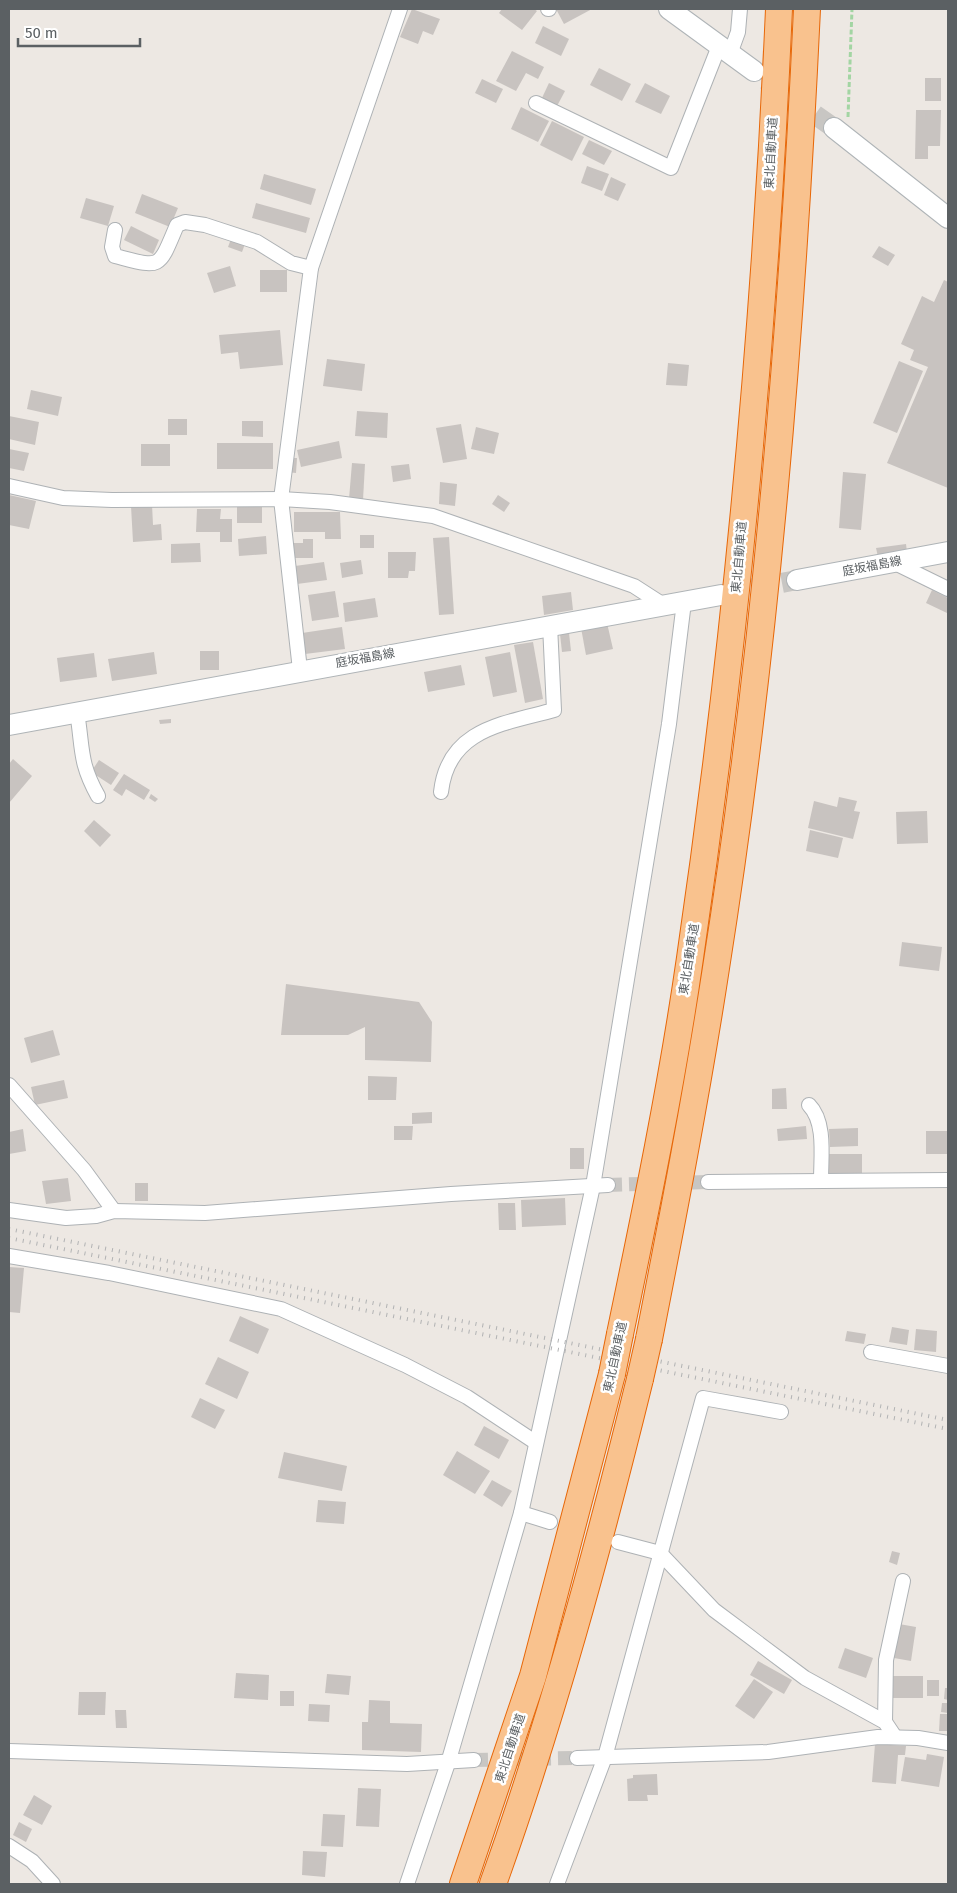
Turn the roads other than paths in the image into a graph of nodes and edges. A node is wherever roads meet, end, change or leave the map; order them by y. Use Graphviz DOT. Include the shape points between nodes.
graph roads {
  1 [pos="400,9"];
  2 [pos="669,9"];
  3 [pos="740,9"];
  4 [pos="779,9"];
  5 [pos="807,9"];
  6 [pos="725,50"];
  7 [pos="754,71"];
  8 [pos="536,103"];
  9 [pos="838,131"];
  10 [pos="948,218"];
  11 [pos="115,230"];
  12 [pos="311,268"];
  13 [pos="9,486"];
  14 [pos="281,499"];
  15 [pos="948,552"];
  16 [pos="892,562"];
  17 [pos="797,580"];
  18 [pos="948,589"];
  19 [pos="721,595"];
  20 [pos="675,604"];
  21 [pos="550,625"];
  22 [pos="300,670"];
  23 [pos="77,712"];
  24 [pos="9,725"];
  25 [pos="441,792"];
  26 [pos="98,796"];
  27 [pos="9,1086"];
  28 [pos="809,1105"];
  29 [pos="821,1180"];
  30 [pos="948,1180"];
  31 [pos="708,1182"];
  32 [pos="608,1185"];
  33 [pos="593,1186"];
  34 [pos="9,1210"];
  35 [pos="114,1211"];
  36 [pos="9,1256"];
  37 [pos="871,1352"];
  38 [pos="948,1366"];
  39 [pos="781,1412"];
  40 [pos="535,1442"];
  41 [pos="521,1513"];
  42 [pos="550,1522"];
  43 [pos="618,1542"];
  44 [pos="660,1553"];
  45 [pos="903,1580"];
  46 [pos="885,1722"];
  47 [pos="895,1737"];
  48 [pos="948,1743"];
  49 [pos="9,1751"];
  50 [pos="605,1757"];
  51 [pos="577,1758"];
  52 [pos="474,1760"];
  53 [pos="448,1764"];
  54 [pos="9,1846"];
  55 [pos="53,1884"];
  56 [pos="407,1884"];
  57 [pos="463,1884"];
  58 [pos="493,1884"];
  59 [pos="556,1884"];
  1 -- 12 [label="street"];
  2 -- 6 [label="main road"];
  3 -- 6 [label="street" via="738,32"];
  4 -- 57 [label="highway, 東北自動車道, bridge" via="753,414 734,611 690,961 656,1161 612,1374 533,1676"];
  5 -- 58 [label="highway, bridge" via="782,402 762,616 717,967 684,1162 640,1379 598,1549 560,1681"];
  6 -- 7 [label="main road"];
  6 -- 8 [label="street" via="670,168"];
  9 -- 10 [label="main road"];
  11 -- 12 [label="street" via="112,247 115,256 151,265 163,258 177,226 185,222 257,242 291,264"];
  12 -- 14 [label="street"];
  13 -- 14 [label="street" via="72,498"];
  14 -- 20 [label="street" via="433,516 634,586"];
  14 -- 22 [label="street"];
  15 -- 16 [label="main road, 庭坂福島線"];
  16 -- 17 [label="main road, 庭坂福島線"];
  16 -- 18 [label="street"];
  19 -- 20 [label="main road, 庭坂福島線"];
  20 -- 21 [label="main road, 庭坂福島線"];
  20 -- 33 [label="street" via="670,724"];
  21 -- 22 [label="main road, 庭坂福島線"];
  21 -- 25 [label="street" via="554,710 473,736 447,763"];
  22 -- 23 [label="main road, 庭坂福島線"];
  23 -- 24 [label="main road, 庭坂福島線"];
  23 -- 26 [label="street" via="85,773"];
  27 -- 35 [label="street" via="84,1170"];
  28 -- 29 [label="street" via="817,1113 820,1126"];
  29 -- 30 [label="street"];
  29 -- 31 [label="street"];
  32 -- 33 [label="street"];
  33 -- 35 [label="street" via="205,1213"];
  33 -- 40 [label="street"];
  34 -- 35 [label="street" via="66,1218"];
  36 -- 40 [label="street" via="282,1309 467,1397"];
  37 -- 38 [label="street"];
  39 -- 44 [label="street" via="703,1398"];
  40 -- 41 [label="street"];
  41 -- 42 [label="street"];
  41 -- 53 [label="street"];
  43 -- 44 [label="street"];
  44 -- 46 [label="street" via="714,1610 765,1650 805,1678"];
  44 -- 50 [label="street"];
  45 -- 46 [label="street" via="886,1660"];
  46 -- 47 [label="street"];
  47 -- 48 [label="street"];
  47 -- 50 [label="street" via="768,1752"];
  49 -- 53 [label="street"];
  50 -- 51 [label="street"];
  50 -- 59 [label="street"];
  52 -- 53 [label="street"];
  53 -- 56 [label="street"];
  54 -- 55 [label="street" via="32,1861"];
}
